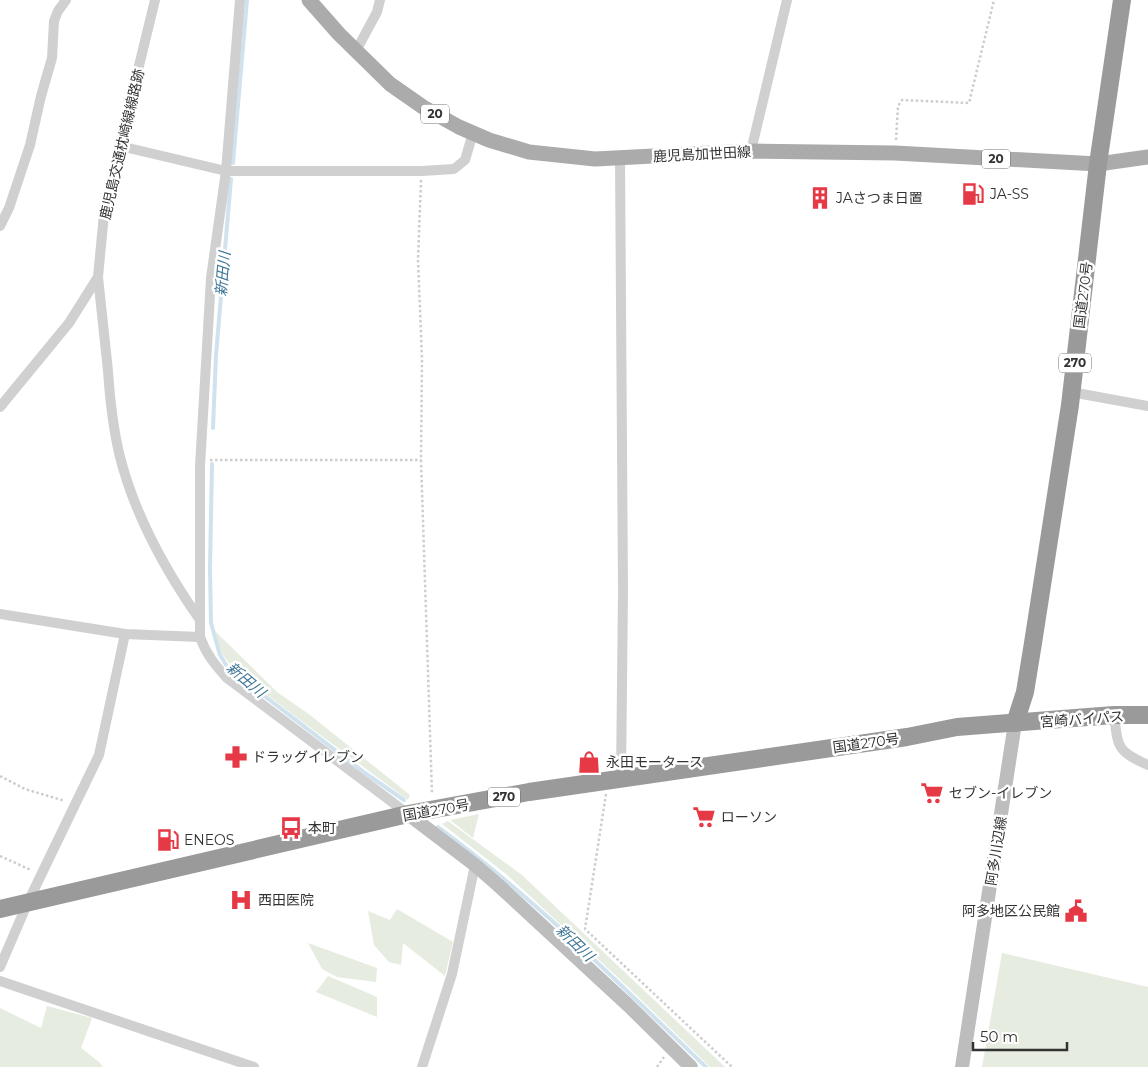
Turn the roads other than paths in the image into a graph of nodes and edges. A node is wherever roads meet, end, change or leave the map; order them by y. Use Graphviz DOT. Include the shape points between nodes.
graph roads {
  1 [pos="66,0"];
  2 [pos="155,0"];
  3 [pos="240,0"];
  4 [pos="309,0"];
  5 [pos="380,0"];
  6 [pos="787,0"];
  7 [pos="1122,0"];
  8 [pos="356,51"];
  9 [pos="473,133"];
  10 [pos="120,146"];
  11 [pos="751,151"];
  12 [pos="1148,157"];
  13 [pos="620,159"];
  14 [pos="1098,164"];
  15 [pos="226,171"];
  16 [pos="0,226"];
  17 [pos="98,277"];
  18 [pos="1071,392"];
  19 [pos="1148,406"];
  20 [pos="0,407"];
  21 [pos="0,614"];
  22 [pos="200,620"];
  23 [pos="124,634"];
  24 [pos="200,637"];
  25 [pos="1114,715"];
  26 [pos="1148,715"];
  27 [pos="1015,723"];
  28 [pos="1148,765"];
  29 [pos="615,780"];
  30 [pos="408,814"];
  31 [pos="475,865"];
  32 [pos="28,902"];
  33 [pos="0,909"];
  34 [pos="0,967"];
  35 [pos="0,981"];
  36 [pos="254,1067"];
  37 [pos="422,1067"];
  38 [pos="691,1067"];
  39 [pos="962,1067"];
  1 -- 16 [label="street" via="54,21 52,58 30,145"];
  2 -- 10 [label="street, 鹿児島交通枕崎線線路跡"];
  3 -- 15 [label="street"];
  4 -- 8 [label="main road, 鹿児島加世田線 / 20"];
  5 -- 8 [label="street"];
  6 -- 11 [label="street"];
  7 -- 14 [label="highway, 国道270号 / 270"];
  8 -- 9 [label="main road, 鹿児島加世田線 / 20" via="397,89 423,107"];
  9 -- 13 [label="main road, 鹿児島加世田線 / 20" via="530,152"];
  9 -- 15 [label="street" via="465,160 454,169"];
  10 -- 15 [label="street"];
  10 -- 17 [label="street, 鹿児島交通枕崎線線路跡" via="104,214"];
  11 -- 13 [label="main road, 鹿児島加世田線 / 20"];
  11 -- 14 [label="main road, 鹿児島加世田線 / 20" via="895,153"];
  12 -- 14 [label="main road, 鹿児島加世田線 / 20"];
  13 -- 29 [label="street" via="623,581"];
  14 -- 18 [label="highway, 国道270号 / 270"];
  15 -- 22 [label="street" via="211,278 201,460"];
  17 -- 20 [label="street, 鹿児島交通枕崎線線路跡" via="69,323"];
  17 -- 22 [label="street" via="120,457 149,535"];
  18 -- 19 [label="street"];
  18 -- 27 [label="highway, 国道270号 / 270" via="1032,653"];
  21 -- 23 [label="street"];
  22 -- 24 [label="street"];
  23 -- 24 [label="street"];
  23 -- 32 [label="street" via="99,755"];
  24 -- 30 [label="street" via="212,662 227,678"];
  25 -- 26 [label="highway, 宮崎バイパス / 270"];
  25 -- 27 [label="highway, 宮崎バイパス / 270"];
  25 -- 28 [label="street" via="1121,750"];
  27 -- 29 [label="highway, 国道270号 / 270" via="957,727"];
  27 -- 39 [label="street, 阿多川辺線"];
  29 -- 30 [label="highway, 国道270号 / 270"];
  30 -- 31 [label="street"];
  30 -- 32 [label="highway, 国道270号 / 270"];
  31 -- 37 [label="street" via="452,974"];
  31 -- 38 [label="street" via="589,968"];
  32 -- 33 [label="highway, 国道270号 / 270"];
  32 -- 34 [label="street"];
  35 -- 36 [label="street"];
}
